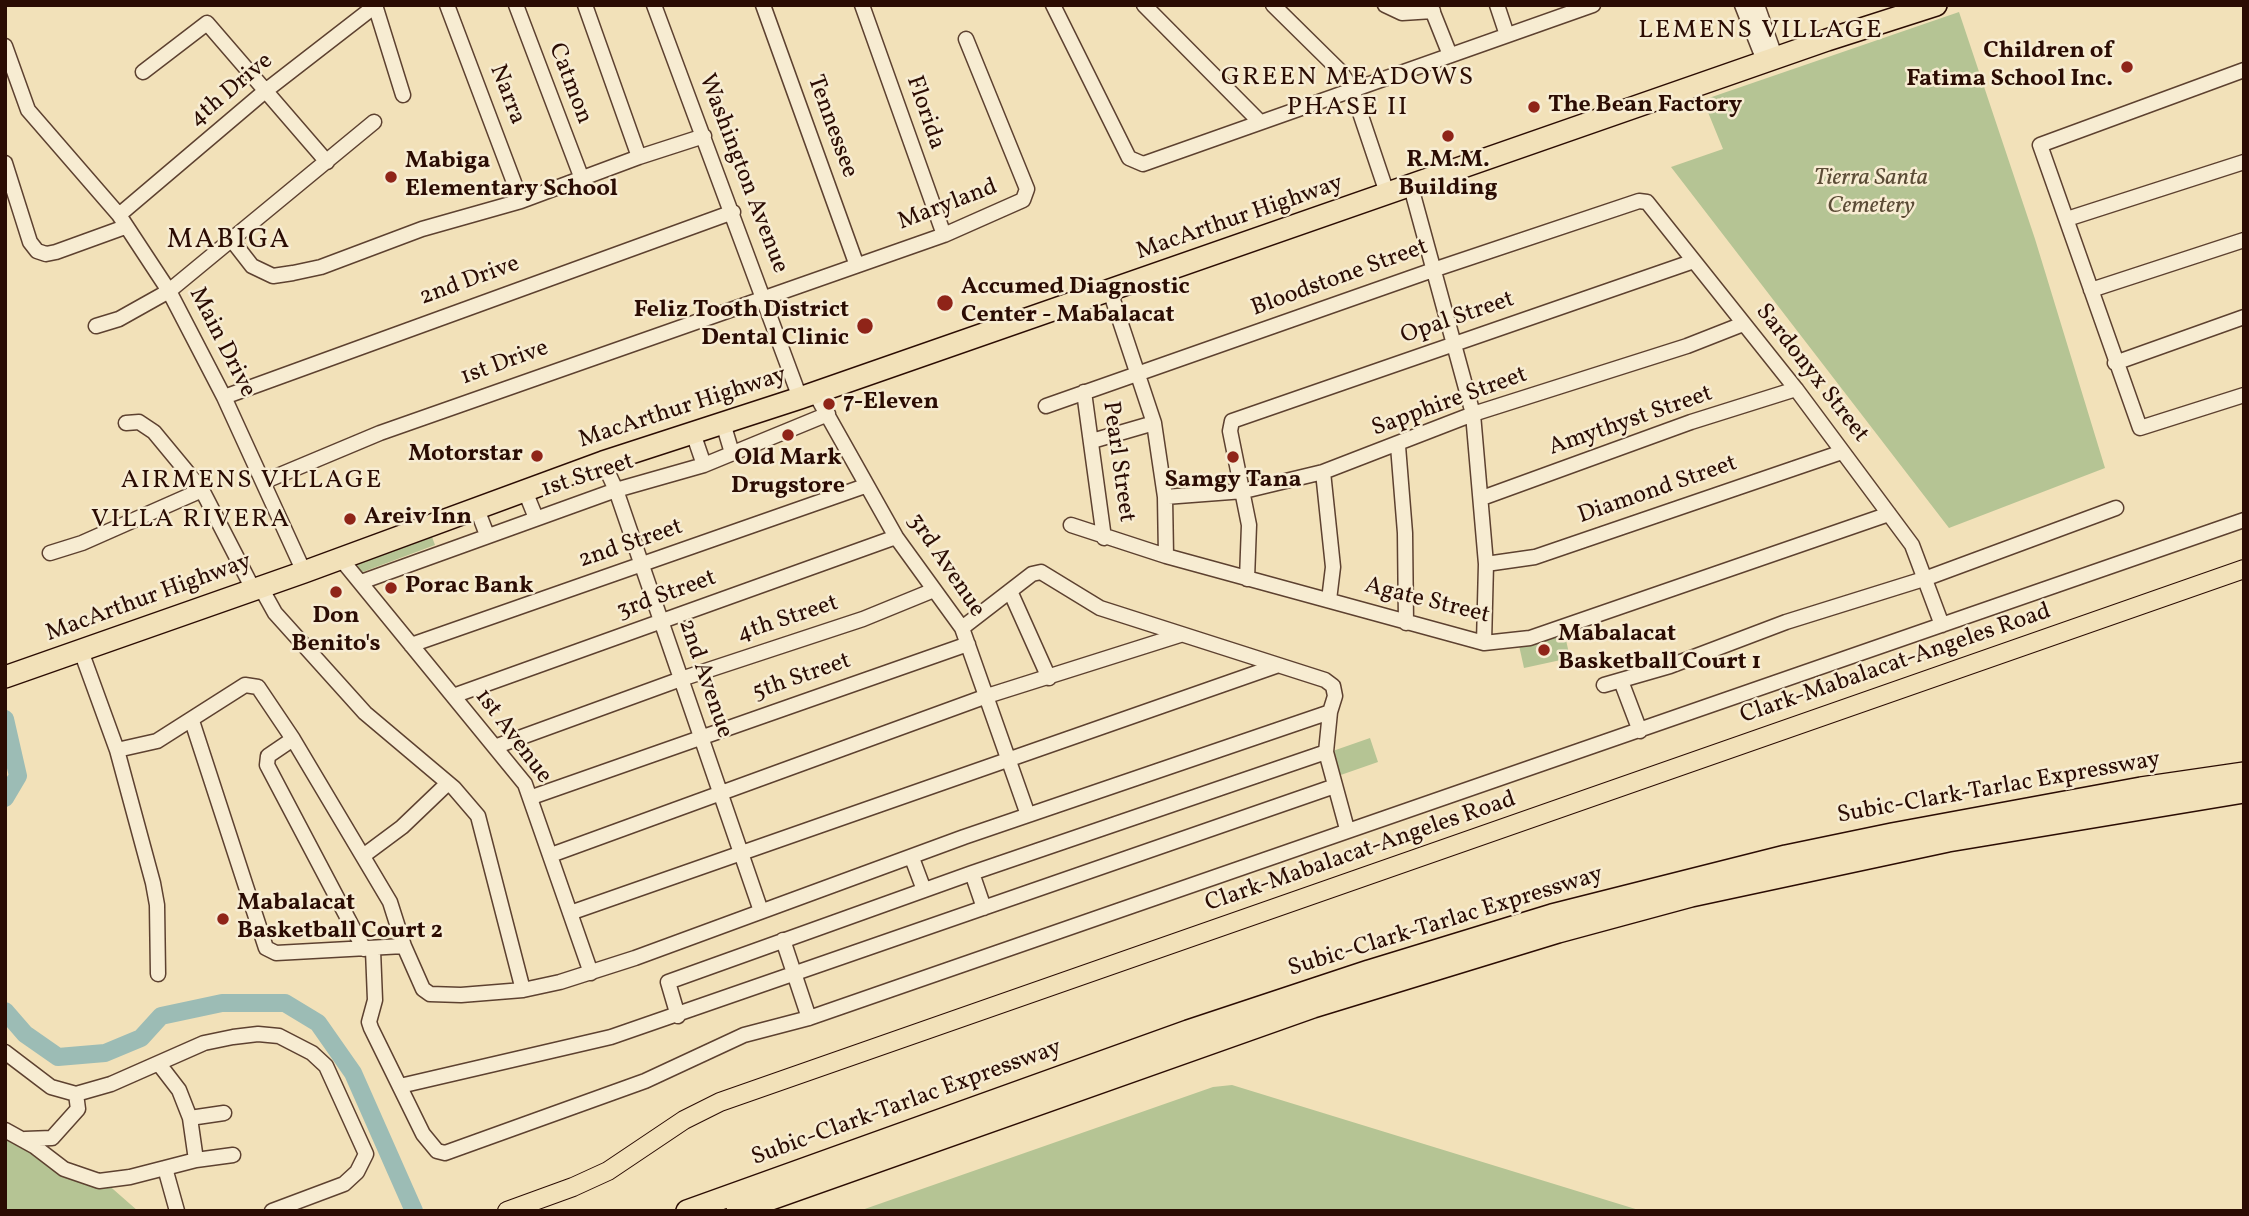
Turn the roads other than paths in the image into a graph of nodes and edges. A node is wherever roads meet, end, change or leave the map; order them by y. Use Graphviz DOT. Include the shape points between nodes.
graph roads {
  1 [pos="375,5"];
  2 [pos="447,5"];
  3 [pos="516,5"];
  4 [pos="585,5"];
  5 [pos="654,5"];
  6 [pos="763,5"];
  7 [pos="862,5"];
  8 [pos="1053,5"];
  9 [pos="1144,5"];
  10 [pos="1273,5"];
  11 [pos="1385,5"];
  12 [pos="1497,5"];
  13 [pos="1593,5"];
  14 [pos="1742,5"];
  15 [pos="1756,5"];
  16 [pos="1936,5"];
  17 [pos="1432,8"];
  18 [pos="1562,10"];
  19 [pos="1507,35"];
  20 [pos="967,39"];
  21 [pos="6,54"];
  22 [pos="1450,55"];
  23 [pos="1770,61"];
  24 [pos="2244,70"];
  25 [pos="143,72"];
  26 [pos="1352,89"];
  27 [pos="264,92"];
  28 [pos="403,95"];
  29 [pos="1259,121"];
  30 [pos="374,122"];
  31 [pos="704,136"];
  32 [pos="639,156"];
  33 [pos="327,162"];
  34 [pos="2244,162"];
  35 [pos="5,163"];
  36 [pos="582,179"];
  37 [pos="1401,191"];
  38 [pos="522,201"];
  39 [pos="1650,203"];
  40 [pos="733,212"];
  41 [pos="2067,219"];
  42 [pos="122,221"];
  43 [pos="944,235"];
  44 [pos="231,239"];
  45 [pos="2244,240"];
  46 [pos="1695,261"];
  47 [pos="856,263"];
  48 [pos="1433,270"];
  49 [pos="2091,290"];
  50 [pos="169,291"];
  51 [pos="1110,291"];
  52 [pos="765,299"];
  53 [pos="2244,317"];
  54 [pos="1743,324"];
  55 [pos="96,326"];
  56 [pos="1454,345"];
  57 [pos="2115,363"];
  58 [pos="1138,375"];
  59 [pos="1796,389"];
  60 [pos="1084,392"];
  61 [pos="2244,395"];
  62 [pos="808,396"];
  63 [pos="224,397"];
  64 [pos="1046,406"];
  65 [pos="828,414"];
  66 [pos="1473,414"];
  67 [pos="126,423"];
  68 [pos="723,423"];
  69 [pos="1154,424"];
  70 [pos="693,433"];
  71 [pos="1093,441"];
  72 [pos="1398,446"];
  73 [pos="1842,452"];
  74 [pos="732,453"];
  75 [pos="603,462"];
  76 [pos="704,465"];
  77 [pos="1324,471"];
  78 [pos="263,482"];
  79 [pos="866,486"];
  80 [pos="202,490"];
  81 [pos="616,490"];
  82 [pos="525,491"];
  83 [pos="1244,491"];
  84 [pos="1165,497"];
  85 [pos="1482,498"];
  86 [pos="2116,508"];
  87 [pos="477,509"];
  88 [pos="1889,514"];
  89 [pos="536,518"];
  90 [pos="2244,520"];
  91 [pos="1071,525"];
  92 [pos="487,535"];
  93 [pos="896,537"];
  94 [pos="1104,538"];
  95 [pos="50,553"];
  96 [pos="1166,556"];
  97 [pos="341,559"];
  98 [pos="1486,564"];
  99 [pos="642,566"];
  100 [pos="2244,569"];
  101 [pos="304,572"];
  102 [pos="1927,578"];
  103 [pos="1247,579"];
  104 [pos="361,582"];
  105 [pos="256,588"];
  106 [pos="934,590"];
  107 [pos="1010,591"];
  108 [pos="1329,600"];
  109 [pos="1406,623"];
  110 [pos="661,624"];
  111 [pos="1942,625"];
  112 [pos="962,628"];
  113 [pos="1180,635"];
  114 [pos="1484,643"];
  115 [pos="968,644"];
  116 [pos="411,645"];
  117 [pos="81,651"];
  118 [pos="1276,666"];
  119 [pos="5,677"];
  120 [pos="1049,678"];
  121 [pos="681,679"];
  122 [pos="1621,681"];
  123 [pos="1604,685"];
  124 [pos="453,696"];
  125 [pos="987,696"];
  126 [pos="1330,712"];
  127 [pos="192,721"];
  128 [pos="1640,731"];
  129 [pos="699,737"];
  130 [pos="293,738"];
  131 [pos="497,746"];
  132 [pos="117,750"];
  133 [pos="1326,752"];
  134 [pos="1009,760"];
  135 [pos="447,783"];
  136 [pos="1335,786"];
  137 [pos="2243,788"];
  138 [pos="721,795"];
  139 [pos="532,797"];
  140 [pos="1028,815"];
  141 [pos="1347,829"];
  142 [pos="740,852"];
  143 [pos="551,855"];
  144 [pos="363,856"];
  145 [pos="912,858"];
  146 [pos="972,873"];
  147 [pos="924,890"];
  148 [pos="984,908"];
  149 [pos="761,911"];
  150 [pos="570,913"];
  151 [pos="783,940"];
  152 [pos="404,946"];
  153 [pos="368,949"];
  154 [pos="590,973"];
  155 [pos="794,973"];
  156 [pos="158,974"];
  157 [pos="523,990"];
  158 [pos="678,1016"];
  159 [pos="809,1018"];
  160 [pos="5,1052"];
  161 [pos="159,1064"];
  162 [pos="400,1086"];
  163 [pos="76,1094"];
  164 [pos="224,1113"];
  165 [pos="190,1118"];
  166 [pos="5,1130"];
  167 [pos="20,1137"];
  168 [pos="233,1155"];
  169 [pos="196,1160"];
  170 [pos="165,1168"];
  171 [pos="177,1211"];
  172 [pos="272,1211"];
  173 [pos="508,1211"];
  174 [pos="687,1211"];
  175 [pos="737,1211"];
  1 -- 27 [label="street, 4th Drive"];
  1 -- 28 [label="street"];
  2 -- 38 [label="street, Narra"];
  3 -- 36 [label="street, Catmon"];
  4 -- 32 [label="street"];
  5 -- 31 [label="street, Washington Avenue"];
  6 -- 47 [label="street, Tennessee"];
  7 -- 43 [label="street, Florida"];
  8 -- 29 [label="street" via="1129,158 1143,164"];
  9 -- 29 [label="street"];
  10 -- 26 [label="street" via="1341,72"];
  11 -- 17 [label="street" via="1402,13"];
  12 -- 19 [label="street"];
  13 -- 18 [label="street"];
  14 -- 23 [label="street"];
  15 -- 23 [label="street"];
  16 -- 23 [label="highway, MacArthur Highway"];
  17 -- 22 [label="street"];
  18 -- 19 [label="street"];
  19 -- 22 [label="street"];
  20 -- 43 [label="street, Maryland" via="1027,194 1017,203"];
  21 -- 42 [label="street, Main Drive" via="28,110"];
  22 -- 26 [label="street"];
  23 -- 37 [label="highway, MacArthur Highway"];
  24 -- 41 [label="street" via="2043,142 2040,151"];
  25 -- 27 [label="street" via="207,23"];
  26 -- 29 [label="street"];
  26 -- 37 [label="street"];
  27 -- 33 [label="street"];
  27 -- 42 [label="street, 4th Drive"];
  30 -- 33 [label="street"];
  31 -- 32 [label="street"];
  31 -- 40 [label="street, Washington Avenue"];
  32 -- 36 [label="street"];
  33 -- 44 [label="street"];
  34 -- 41 [label="street"];
  35 -- 42 [label="street" via="30,242 37,251 56,252"];
  36 -- 38 [label="street"];
  37 -- 48 [label="street"];
  37 -- 51 [label="highway, MacArthur Highway"];
  38 -- 44 [label="street" via="422,229 321,267 273,276 252,266"];
  39 -- 46 [label="street, Sardonyx Street"];
  39 -- 48 [label="street, Bloodstone Street" via="1639,201"];
  40 -- 52 [label="street, Washington Avenue"];
  40 -- 63 [label="street, 2nd Drive"];
  41 -- 49 [label="street"];
  42 -- 50 [label="street, Main Drive"];
  43 -- 47 [label="street, Maryland"];
  44 -- 50 [label="street"];
  45 -- 49 [label="street"];
  46 -- 54 [label="street, Sardonyx Street"];
  46 -- 56 [label="street, Opal Street"];
  47 -- 52 [label="street, Maryland"];
  48 -- 56 [label="street"];
  48 -- 58 [label="street, Bloodstone Street"];
  49 -- 57 [label="street"];
  50 -- 55 [label="street" via="119,319"];
  50 -- 63 [label="street, Main Drive"];
  51 -- 58 [label="street"];
  51 -- 62 [label="highway, MacArthur Highway"];
  52 -- 62 [label="street, Washington Avenue"];
  52 -- 78 [label="street, 1st Drive" via="380,433"];
  53 -- 57 [label="street"];
  54 -- 59 [label="street, Sardonyx Street"];
  54 -- 66 [label="street, Sapphire Street"];
  56 -- 66 [label="street"];
  56 -- 83 [label="street, Opal Street" via="1237,419 1230,426"];
  57 -- 61 [label="street" via="2140,428"];
  58 -- 60 [label="street, Bloodstone Street"];
  58 -- 69 [label="street"];
  59 -- 73 [label="street, Sardonyx Street"];
  59 -- 85 [label="street, Amythyst Street"];
  60 -- 64 [label="street, Bloodstone Street"];
  60 -- 71 [label="street, Pearl Street"];
  62 -- 65 [label="street, 3rd Avenue"];
  62 -- 68 [label="highway, MacArthur Highway"];
  63 -- 78 [label="street, Main Drive"];
  65 -- 74 [label="street, 1st Street"];
  65 -- 79 [label="street, 3rd Avenue"];
  66 -- 72 [label="street, Sapphire Street"];
  66 -- 85 [label="street"];
  67 -- 80 [label="street" via="139,422 154,432"];
  68 -- 70 [label="highway, MacArthur Highway"];
  68 -- 74 [label="street"];
  69 -- 71 [label="street"];
  69 -- 84 [label="street"];
  70 -- 75 [label="highway, MacArthur Highway"];
  70 -- 76 [label="street"];
  71 -- 94 [label="street, Pearl Street"];
  72 -- 77 [label="street, Sapphire Street"];
  72 -- 109 [label="street"];
  73 -- 88 [label="street, Sardonyx Street"];
  73 -- 98 [label="street, Diamond Street" via="1535,557"];
  74 -- 76 [label="street, 1st Street"];
  75 -- 81 [label="street, 2nd Avenue"];
  75 -- 82 [label="highway, MacArthur Highway"];
  76 -- 81 [label="street, 1st Street"];
  77 -- 83 [label="street, Sapphire Street"];
  77 -- 108 [label="street" via="1332,567"];
  78 -- 101 [label="street, Main Drive"];
  79 -- 93 [label="street, 3rd Avenue"];
  79 -- 99 [label="street, 2nd Street"];
  80 -- 95 [label="street"];
  80 -- 105 [label="street"];
  81 -- 89 [label="street, 1st Street"];
  81 -- 99 [label="street, 2nd Avenue"];
  82 -- 87 [label="highway, MacArthur Highway"];
  82 -- 89 [label="street"];
  83 -- 84 [label="street, Sapphire Street"];
  83 -- 103 [label="street" via="1249,525"];
  84 -- 96 [label="street"];
  85 -- 98 [label="street"];
  86 -- 102 [label="street"];
  87 -- 92 [label="street"];
  87 -- 97 [label="highway, MacArthur Highway"];
  88 -- 102 [label="street, Sardonyx Street" via="1912,545"];
  88 -- 114 [label="street, Agate Street" via="1530,638"];
  89 -- 92 [label="street, 1st Street"];
  90 -- 111 [label="street"];
  91 -- 94 [label="street, Agate Street"];
  92 -- 104 [label="street, 1st Street"];
  93 -- 106 [label="street, 3rd Avenue"];
  93 -- 110 [label="street, 3rd Street"];
  94 -- 96 [label="street, Agate Street"];
  96 -- 103 [label="street, Agate Street"];
  97 -- 101 [label="highway, MacArthur Highway"];
  97 -- 104 [label="street, 1st Avenue"];
  98 -- 114 [label="street"];
  99 -- 110 [label="street, 2nd Avenue"];
  99 -- 116 [label="street, 2nd Street"];
  100 -- 173 [label="main road, Clark-Mabalacat-Angeles Road" via="753,1090 684,1120 608,1171"];
  101 -- 105 [label="highway, MacArthur Highway"];
  102 -- 111 [label="street, Sardonyx Street"];
  102 -- 122 [label="street"];
  103 -- 108 [label="street, Agate Street"];
  104 -- 116 [label="street, 1st Avenue"];
  105 -- 117 [label="highway, MacArthur Highway"];
  105 -- 135 [label="street" via="365,713"];
  106 -- 112 [label="street, 3rd Avenue"];
  106 -- 121 [label="street, 4th Street" via="863,619"];
  107 -- 112 [label="street"];
  107 -- 113 [label="street" via="1041,572 1100,608"];
  107 -- 120 [label="street"];
  108 -- 109 [label="street, Agate Street"];
  109 -- 114 [label="street, Agate Street"];
  110 -- 121 [label="street, 2nd Avenue"];
  110 -- 124 [label="street, 3rd Street"];
  111 -- 128 [label="street"];
  112 -- 115 [label="street, 3rd Avenue"];
  113 -- 118 [label="street"];
  113 -- 120 [label="street"];
  115 -- 125 [label="street, 3rd Avenue"];
  115 -- 129 [label="street, 5th Street"];
  116 -- 124 [label="street, 1st Avenue"];
  117 -- 119 [label="highway, MacArthur Highway"];
  117 -- 132 [label="street"];
  118 -- 126 [label="street" via="1333,686"];
  118 -- 134 [label="street"];
  120 -- 125 [label="street"];
  121 -- 129 [label="street, 2nd Avenue"];
  121 -- 131 [label="street, 4th Street"];
  122 -- 123 [label="street"];
  122 -- 128 [label="street"];
  124 -- 131 [label="street, 1st Avenue"];
  125 -- 134 [label="street, 3rd Avenue"];
  125 -- 138 [label="street"];
  126 -- 133 [label="street"];
  126 -- 140 [label="street"];
  127 -- 130 [label="street" via="230,694 253,685"];
  127 -- 132 [label="street" via="157,741"];
  127 -- 153 [label="street" via="265,948 276,953"];
  128 -- 141 [label="street" via="1359,829"];
  129 -- 138 [label="street, 2nd Avenue"];
  129 -- 139 [label="street, 5th Street"];
  130 -- 144 [label="street"];
  130 -- 153 [label="street" via="268,756 267,765"];
  131 -- 139 [label="street, 1st Avenue"];
  132 -- 156 [label="street" via="153,883"];
  133 -- 136 [label="street"];
  133 -- 146 [label="street"];
  134 -- 140 [label="street, 3rd Avenue"];
  134 -- 142 [label="street"];
  135 -- 144 [label="street" via="402,827"];
  135 -- 157 [label="street" via="467,801 486,836"];
  136 -- 141 [label="street"];
  136 -- 148 [label="street"];
  137 -- 174 [label="highway, Subic-Clark-Tarlac Expressway" via="2141,788 1904,831 1552,915 1215,1022"];
  137 -- 175 [label="highway, Subic-Clark-Tarlac Expressway" via="1948,841 1691,896 1558,932 1250,1028"];
  138 -- 142 [label="street, 2nd Avenue"];
  138 -- 143 [label="street"];
  139 -- 143 [label="street, 1st Avenue"];
  140 -- 145 [label="street"];
  141 -- 159 [label="street"];
  142 -- 149 [label="street, 2nd Avenue"];
  142 -- 150 [label="street"];
  143 -- 150 [label="street, 1st Avenue"];
  144 -- 152 [label="street" via="390,902"];
  145 -- 147 [label="street"];
  145 -- 149 [label="street"];
  146 -- 147 [label="street"];
  146 -- 148 [label="street"];
  147 -- 151 [label="street"];
  148 -- 155 [label="street"];
  149 -- 154 [label="street"];
  150 -- 154 [label="street, 1st Avenue"];
  151 -- 155 [label="street"];
  151 -- 158 [label="street" via="668,982"];
  152 -- 153 [label="street"];
  152 -- 157 [label="street" via="423,989 430,994"];
  153 -- 162 [label="street" via="375,1000 369,1022"];
  154 -- 157 [label="street"];
  155 -- 158 [label="street"];
  155 -- 159 [label="street"];
  158 -- 162 [label="street" via="611,1037"];
  159 -- 162 [label="street" via="744,1035 645,1081 445,1153 437,1151 423,1133"];
  160 -- 163 [label="street" via="51,1087"];
  161 -- 163 [label="street"];
  161 -- 165 [label="street" via="179,1090"];
  161 -- 172 [label="street" via="204,1043 258,1034 296,1044 326,1066 366,1154 344,1184"];
  163 -- 167 [label="street" via="78,1110 52,1138"];
  164 -- 165 [label="street"];
  165 -- 169 [label="street"];
  166 -- 167 [label="street"];
  167 -- 170 [label="street" via="64,1169 99,1181"];
  168 -- 169 [label="street"];
  169 -- 170 [label="street"];
  170 -- 171 [label="street"];
}
